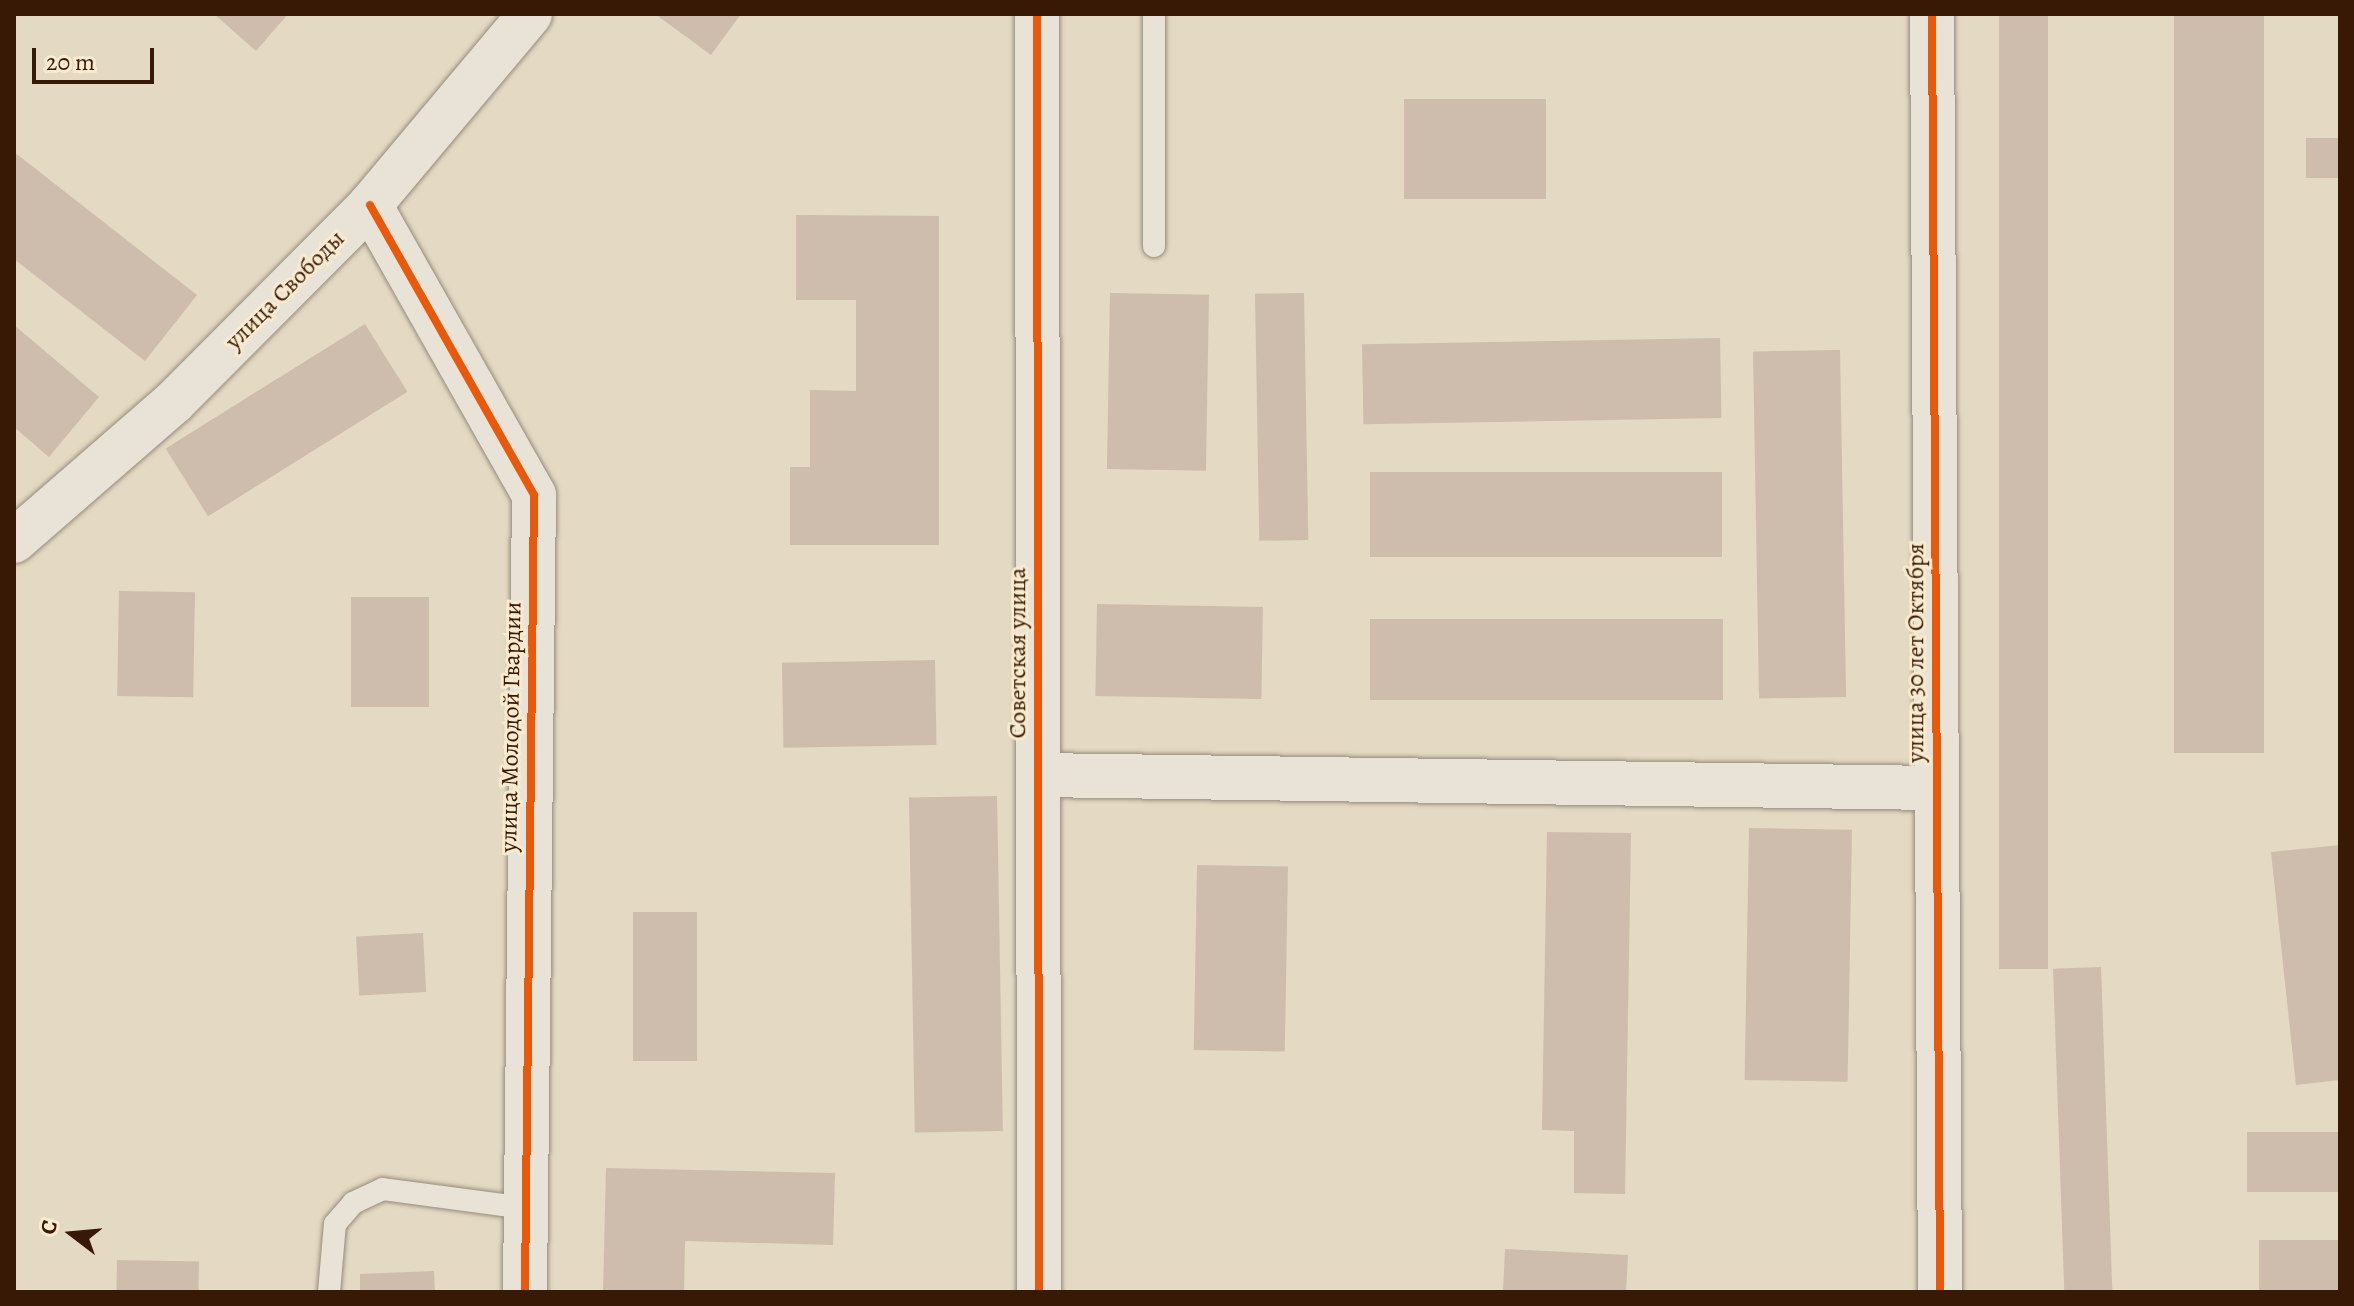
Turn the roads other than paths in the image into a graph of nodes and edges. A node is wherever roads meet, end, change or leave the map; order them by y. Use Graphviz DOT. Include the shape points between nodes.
graph roads {
  1 [pos="530,14"];
  2 [pos="1037,14"];
  3 [pos="1154,14"];
  4 [pos="1932,14"];
  5 [pos="370,205"];
  6 [pos="1154,246"];
  7 [pos="14,541"];
  8 [pos="1038,775"];
  9 [pos="1937,788"];
  10 [pos="526,1208"];
  11 [pos="329,1292"];
  12 [pos="525,1292"];
  13 [pos="1039,1292"];
  14 [pos="1940,1292"];
  1 -- 5 [label="street, улица Свободы"];
  2 -- 8 [label="street, Советская улица"];
  3 -- 6 [label="lane"];
  4 -- 9 [label="street, улица 30 лет Октября"];
  5 -- 7 [label="street, улица Свободы" via="174,402"];
  5 -- 10 [label="street, улица Молодой Гвардии" via="534,495"];
  8 -- 9 [label="street"];
  8 -- 13 [label="street, Советская улица"];
  9 -- 14 [label="street, улица 30 лет Октября"];
  10 -- 11 [label="lane" via="383,1189 353,1203 335,1224"];
  10 -- 12 [label="street, улица Молодой Гвардии"];
}
